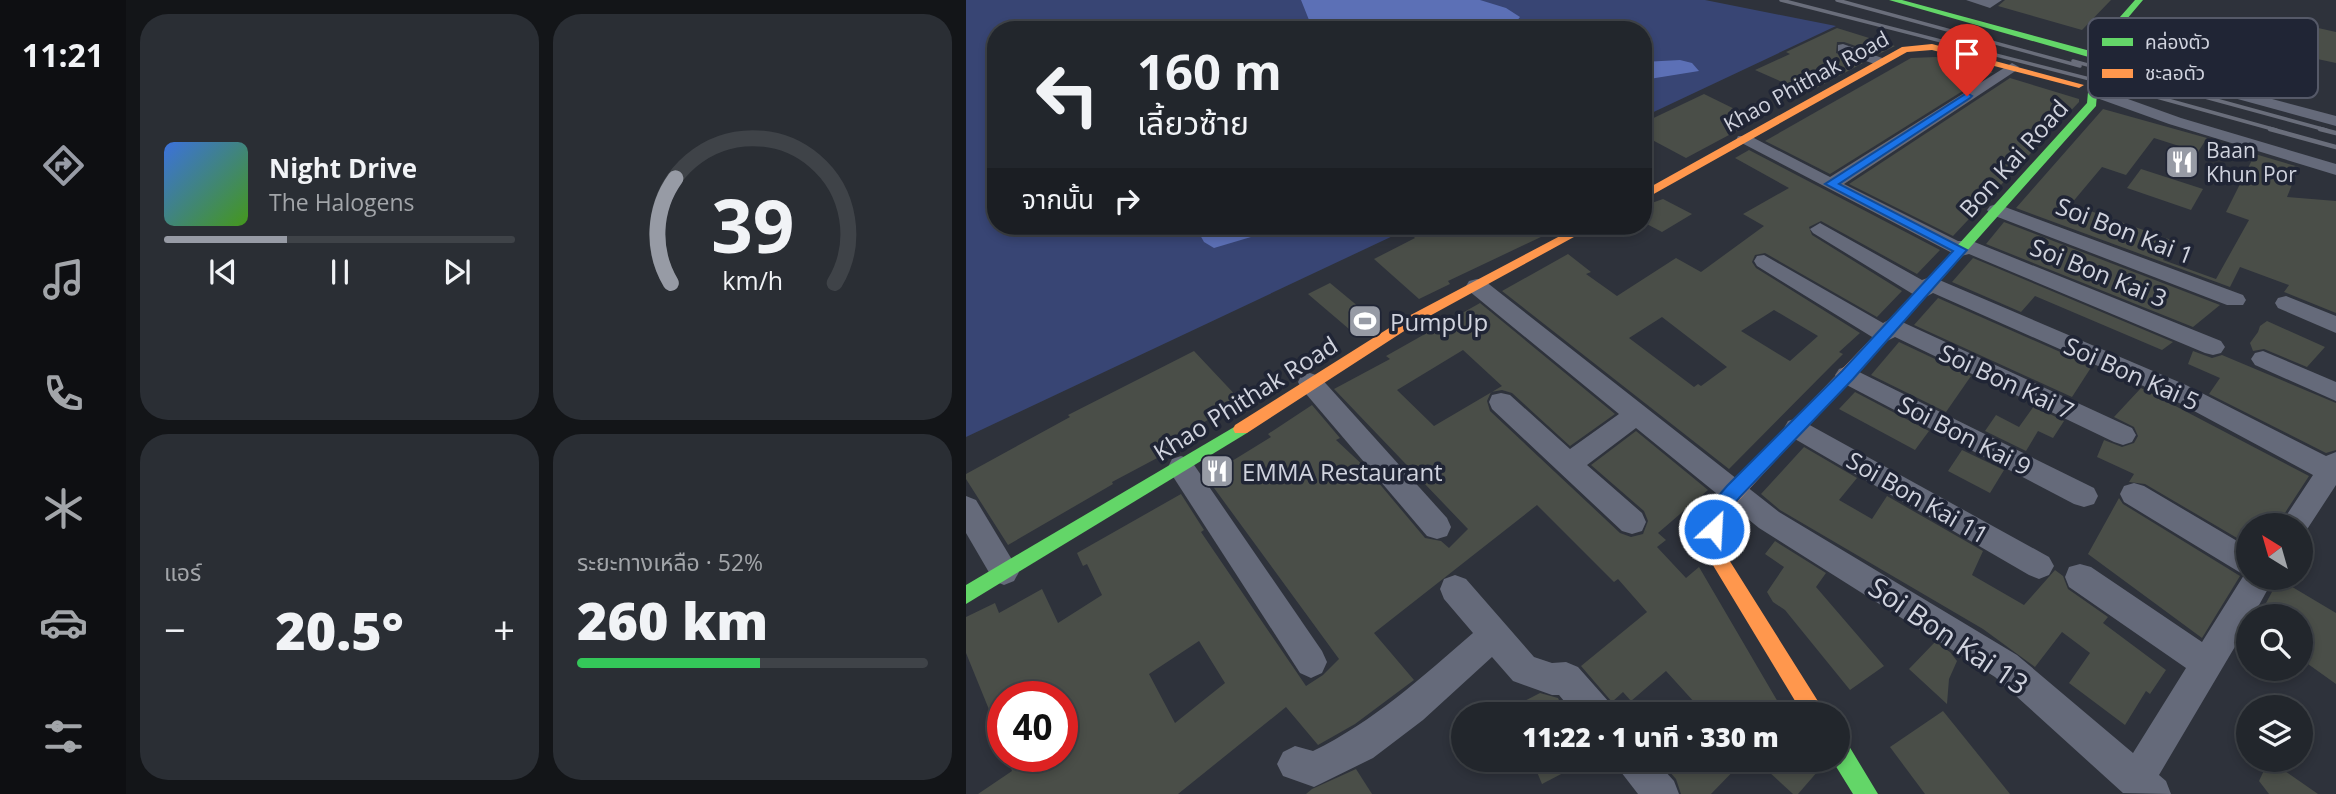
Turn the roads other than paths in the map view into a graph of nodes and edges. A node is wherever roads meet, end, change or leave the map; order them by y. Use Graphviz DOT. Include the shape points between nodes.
graph roads {
  1 [pos="1893,0"];
  2 [pos="1972,0"];
  3 [pos="1996,0"];
  4 [pos="2139,0"];
  5 [pos="2123,18"];
  6 [pos="1843,48"];
  7 [pos="2088,54"];
  8 [pos="1880,62"];
  9 [pos="2012,67"];
  10 [pos="2088,88"];
  11 [pos="2091,98"];
  12 [pos="2114,98"];
  13 [pos="2251,98"];
  14 [pos="2336,121"];
  15 [pos="1744,140"];
  16 [pos="2333,172"];
  17 [pos="1830,184"];
  18 [pos="1652,191"];
  19 [pos="1997,210"];
  20 [pos="1820,229"];
  21 [pos="1571,235"];
  22 [pos="1963,247"];
  23 [pos="1764,261"];
  24 [pos="1477,286"];
  25 [pos="1927,287"];
  26 [pos="2235,300"];
  27 [pos="2286,303"];
  28 [pos="2336,325"];
  29 [pos="1888,330"];
  30 [pos="2213,347"];
  31 [pos="2263,359"];
  32 [pos="1847,375"];
  33 [pos="1310,382"];
  34 [pos="2336,391"];
  35 [pos="1501,402"];
  36 [pos="1637,414"];
  37 [pos="1797,428"];
  38 [pos="2123,435"];
  39 [pos="1569,464"];
  40 [pos="1181,467"];
  41 [pos="2333,467"];
  42 [pos="1733,491"];
  43 [pos="2134,495"];
  44 [pos="2084,496"];
  45 [pos="966,508"];
  46 [pos="2302,513"];
  47 [pos="1632,523"];
  48 [pos="1437,527"];
  49 [pos="2236,556"];
  50 [pos="2039,566"];
  51 [pos="1004,572"];
  52 [pos="2080,577"];
  53 [pos="1455,589"];
  54 [pos="2252,590"];
  55 [pos="966,596"];
  56 [pos="1494,635"];
  57 [pos="1311,662"];
  58 [pos="2207,664"];
  59 [pos="1588,702"];
  60 [pos="1808,702"];
  61 [pos="1295,764"];
  62 [pos="1850,771"];
  63 [pos="1643,772"];
  64 [pos="2144,787"];
  65 [pos="1861,792"];
  66 [pos="1661,794"];
  1 -- 7 [label="street"];
  2 -- 3 [label="street" via="1990,4"];
  4 -- 5 [label="street"];
  6 -- 8 [label="street"];
  8 -- 9 [label="street, Khao Phithak Road" via="1905,49 1925,47"];
  8 -- 15 [label="street, Khao Phithak Road"];
  9 -- 10 [label="street, Khao Phithak Road"];
  9 -- 17 [label="street"];
  11 -- 19 [label="street, Bon Kai Road" via="2092,104"];
  12 -- 16 [label="street"];
  13 -- 14 [label="street"];
  15 -- 17 [label="street, Soi Bon Kai 3"];
  15 -- 18 [label="street, Khao Phithak Road"];
  17 -- 22 [label="street, Soi Bon Kai 3"];
  19 -- 22 [label="street, Bon Kai Road"];
  19 -- 26 [label="street, Soi Bon Kai 1"];
  20 -- 25 [label="street, Soi Bon Kai 5"];
  21 -- 24 [label="street, Khao Phithak Road"];
  22 -- 25 [label="street, Bon Kai Road"];
  22 -- 30 [label="street, Soi Bon Kai 3"];
  23 -- 29 [label="street, Soi Bon Kai 7"];
  24 -- 33 [label="street, Khao Phithak Road" via="1409,321"];
  24 -- 36 [label="street, Soi Bon Kai 13"];
  25 -- 29 [label="street, Bon Kai Road"];
  25 -- 41 [label="street, Soi Bon Kai 5" via="2177,391"];
  27 -- 28 [label="street"];
  29 -- 32 [label="street, Bon Kai Road"];
  29 -- 38 [label="street, Soi Bon Kai 7"];
  31 -- 34 [label="street"];
  32 -- 37 [label="street, Bon Kai Road"];
  32 -- 44 [label="street, Soi Bon Kai 9"];
  33 -- 40 [label="street, Khao Phithak Road"];
  33 -- 48 [label="street"];
  35 -- 39 [label="street"];
  36 -- 39 [label="street"];
  36 -- 42 [label="street, Soi Bon Kai 13"];
  37 -- 42 [label="street, Bon Kai Road"];
  37 -- 50 [label="street, Soi Bon Kai 11"];
  39 -- 47 [label="street"];
  40 -- 51 [label="street, Khao Phithak Road"];
  40 -- 57 [label="street"];
  41 -- 46 [label="street"];
  42 -- 60 [label="street, Bon Kai Road" via="1721,507 1714,529 1717,557"];
  42 -- 64 [label="street, Soi Bon Kai 13" via="1769,520 2007,666"];
  43 -- 49 [label="street"];
  45 -- 51 [label="street"];
  51 -- 55 [label="street, Khao Phithak Road"];
  52 -- 58 [label="street"];
  53 -- 56 [label="street"];
  54 -- 58 [label="street"];
  56 -- 59 [label="street" via="1524,670 1571,681"];
  56 -- 61 [label="street" via="1361,746 1314,769"];
  58 -- 64 [label="street"];
  62 -- 65 [label="street"];
  63 -- 66 [label="street"];
}
